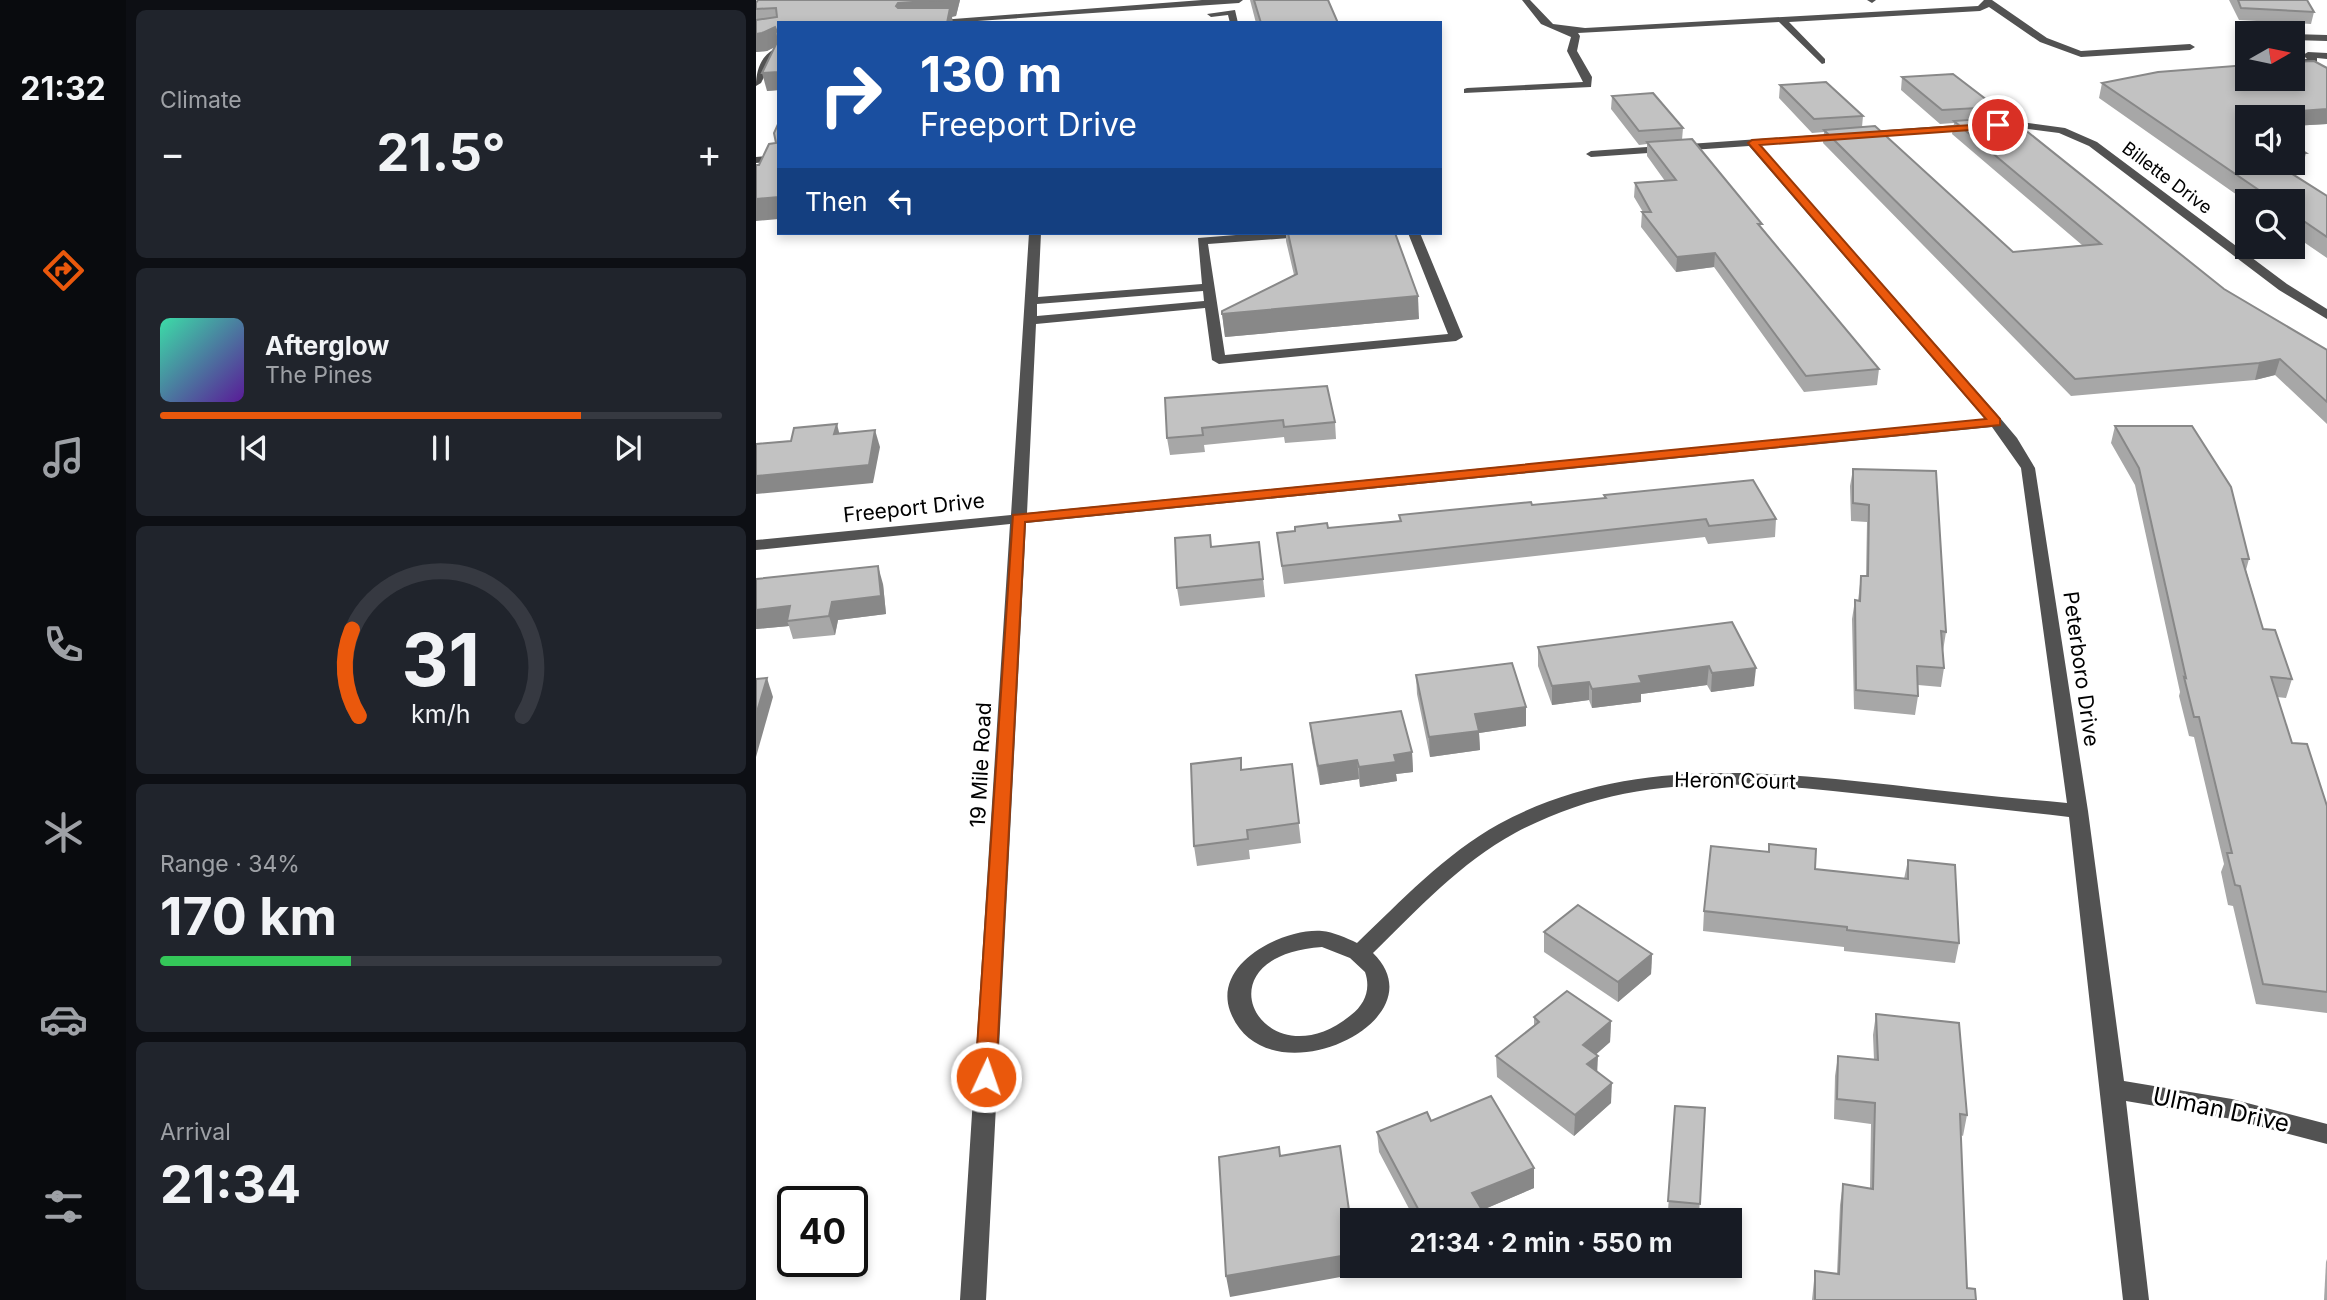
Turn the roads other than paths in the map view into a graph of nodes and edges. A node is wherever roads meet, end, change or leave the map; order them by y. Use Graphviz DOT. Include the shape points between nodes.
graph roads {
  1 [pos="1049,0"];
  2 [pos="1156,0"];
  3 [pos="1239,0"];
  4 [pos="1526,0"];
  5 [pos="1988,1"];
  6 [pos="1146,7"];
  7 [pos="1195,15"];
  8 [pos="1166,16"];
  9 [pos="1048,18"];
  10 [pos="1782,20"];
  11 [pos="963,21"];
  12 [pos="1234,21"];
  13 [pos="1568,31"];
  14 [pos="2305,37"];
  15 [pos="2327,38"];
  16 [pos="2190,47"];
  17 [pos="777,51"];
  18 [pos="2327,56"];
  19 [pos="1822,61"];
  20 [pos="2314,61"];
  21 [pos="2305,62"];
  22 [pos="2327,68"];
  23 [pos="756,83"];
  24 [pos="1466,91"];
  25 [pos="1752,143"];
  26 [pos="1591,154"];
  27 [pos="777,158"];
  28 [pos="756,160"];
  29 [pos="1035,235"];
  30 [pos="1277,235"];
  31 [pos="1415,235"];
  32 [pos="1208,286"];
  33 [pos="1210,304"];
  34 [pos="1030,311"];
  35 [pos="2327,315"];
  36 [pos="1996,422"];
  37 [pos="1018,518"];
  38 [pos="756,545"];
  39 [pos="2078,811"];
  40 [pos="1361,952"];
  41 [pos="2113,1088"];
  42 [pos="2327,1134"];
  43 [pos="973,1300"];
  44 [pos="2136,1300"];
  1 -- 9 [label="street"];
  2 -- 6 [label="street"];
  3 -- 6 [label="street"];
  4 -- 13 [label="street" via="1541,22"];
  5 -- 10 [label="street" via="1980,8"];
  5 -- 16 [label="street" via="2066,51"];
  6 -- 8 [label="street"];
  6 -- 9 [label="street"];
  7 -- 12 [label="street" via="1232,12"];
  9 -- 11 [label="street"];
  10 -- 13 [label="street"];
  10 -- 19 [label="street"];
  13 -- 24 [label="street" via="1576,36 1572,51 1588,85"];
  14 -- 15 [label="street"];
  17 -- 23 [label="street" via="771,53"];
  18 -- 20 [label="street" via="2308,55"];
  20 -- 21 [label="street"];
  20 -- 22 [label="street"];
  25 -- 26 [label="street, Billette Drive"];
  25 -- 35 [label="street, Billette Drive" via="1998,125 2073,133"];
  25 -- 36 [label="street, Peterboro Drive"];
  27 -- 28 [label="street"];
  29 -- 34 [label="street, 19 Mile Road"];
  30 -- 32 [label="street" via="1202,241"];
  31 -- 33 [label="street" via="1456,337 1219,360"];
  32 -- 33 [label="street"];
  32 -- 34 [label="street"];
  33 -- 34 [label="street"];
  34 -- 37 [label="street, 19 Mile Road"];
  36 -- 37 [label="street, Freeport Drive"];
  36 -- 39 [label="street, Peterboro Drive" via="2020,454 2032,484"];
  37 -- 38 [label="street, Freeport Drive"];
  37 -- 43 [label="street, 19 Mile Road"];
  39 -- 40 [label="street, Heron Court" via="1755,777 1632,784 1575,798 1506,829 1466,856"];
  39 -- 41 [label="street, Peterboro Drive"];
  40 -- 40 [label="street" via="1333,941 1300,940 1260,958 1246,973 1240,990 1240,1007 1248,1022 1263,1035 1307,1044 1351,1029 1377,999 1379,981"];
  41 -- 42 [label="street, Ulman Drive" via="2232,1109"];
  41 -- 44 [label="street, Peterboro Drive"];
}
